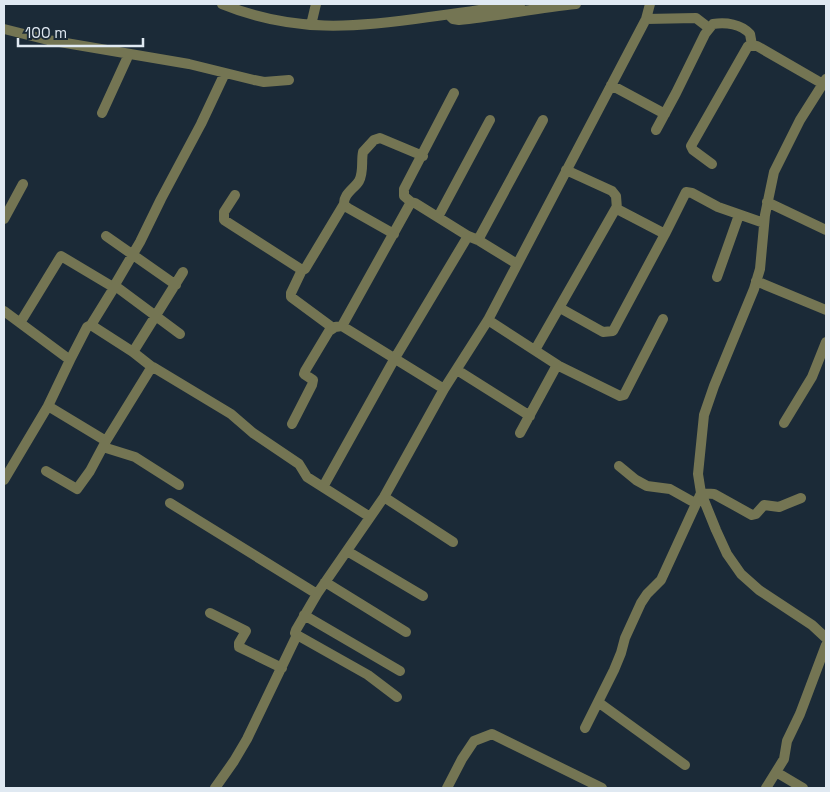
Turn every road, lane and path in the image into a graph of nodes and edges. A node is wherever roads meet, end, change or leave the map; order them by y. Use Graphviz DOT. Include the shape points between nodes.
graph roads {
  1 [pos="222,4"];
  2 [pos="316,4"];
  3 [pos="520,4"];
  4 [pos="576,4"];
  5 [pos="650,4"];
  6 [pos="449,15"];
  7 [pos="646,19"];
  8 [pos="311,25"];
  9 [pos="709,28"];
  10 [pos="4,29"];
  11 [pos="752,45"];
  12 [pos="129,54"];
  13 [pos="225,73"];
  14 [pos="289,80"];
  15 [pos="825,81"];
  16 [pos="611,85"];
  17 [pos="454,93"];
  18 [pos="102,113"];
  19 [pos="665,114"];
  20 [pos="490,120"];
  21 [pos="543,120"];
  22 [pos="656,130"];
  23 [pos="423,156"];
  24 [pos="712,164"];
  25 [pos="566,170"];
  26 [pos="23,184"];
  27 [pos="235,194"];
  28 [pos="411,202"];
  29 [pos="767,202"];
  30 [pos="344,204"];
  31 [pos="616,208"];
  32 [pos="739,215"];
  33 [pos="438,217"];
  34 [pos="4,219"];
  35 [pos="764,223"];
  36 [pos="826,230"];
  37 [pos="394,234"];
  38 [pos="665,234"];
  39 [pos="106,236"];
  40 [pos="473,238"];
  41 [pos="133,255"];
  42 [pos="517,264"];
  43 [pos="302,270"];
  44 [pos="183,272"];
  45 [pos="717,276"];
  46 [pos="756,282"];
  47 [pos="176,285"];
  48 [pos="114,286"];
  49 [pos="560,308"];
  50 [pos="826,310"];
  51 [pos="4,311"];
  52 [pos="156,315"];
  53 [pos="663,319"];
  54 [pos="488,320"];
  55 [pos="20,323"];
  56 [pos="91,325"];
  57 [pos="337,327"];
  58 [pos="180,334"];
  59 [pos="826,342"];
  60 [pos="536,350"];
  61 [pos="133,352"];
  62 [pos="395,358"];
  63 [pos="70,360"];
  64 [pos="558,365"];
  65 [pos="152,367"];
  66 [pos="457,370"];
  67 [pos="444,389"];
  68 [pos="48,406"];
  69 [pos="530,416"];
  70 [pos="784,423"];
  71 [pos="292,424"];
  72 [pos="520,433"];
  73 [pos="105,444"];
  74 [pos="619,466"];
  75 [pos="46,471"];
  76 [pos="4,480"];
  77 [pos="179,486"];
  78 [pos="323,487"];
  79 [pos="701,493"];
  80 [pos="384,497"];
  81 [pos="801,498"];
  82 [pos="170,503"];
  83 [pos="695,504"];
  84 [pos="370,516"];
  85 [pos="453,542"];
  86 [pos="347,551"];
  87 [pos="325,582"];
  88 [pos="317,594"];
  89 [pos="424,596"];
  90 [pos="210,613"];
  91 [pos="304,616"];
  92 [pos="406,632"];
  93 [pos="297,635"];
  94 [pos="826,638"];
  95 [pos="826,645"];
  96 [pos="824,664"];
  97 [pos="282,668"];
  98 [pos="400,670"];
  99 [pos="397,697"];
  100 [pos="598,702"];
  101 [pos="585,728"];
  102 [pos="685,765"];
  103 [pos="776,772"];
  104 [pos="215,788"];
  105 [pos="447,788"];
  106 [pos="602,788"];
  107 [pos="766,788"];
  108 [pos="803,788"];
  1 -- 8 [label="street" via="282,22"];
  2 -- 8 [label="street"];
  3 -- 6 [label="street"];
  4 -- 6 [label="street" via="459,20"];
  5 -- 7 [label="street"];
  6 -- 8 [label="street" via="374,25"];
  7 -- 9 [label="street" via="696,18"];
  7 -- 16 [label="street"];
  9 -- 11 [label="street" via="718,23 741,27 750,34"];
  9 -- 19 [label="street"];
  10 -- 12 [label="street"];
  11 -- 15 [label="street"];
  11 -- 24 [label="street" via="746,48 692,143 693,150"];
  12 -- 13 [label="street"];
  12 -- 18 [label="street"];
  13 -- 14 [label="street" via="264,82"];
  13 -- 41 [label="street"];
  15 -- 29 [label="street" via="783,152"];
  16 -- 19 [label="street"];
  16 -- 25 [label="street"];
  17 -- 23 [label="street"];
  19 -- 22 [label="street"];
  20 -- 33 [label="street"];
  21 -- 40 [label="street"];
  23 -- 28 [label="street" via="403,194"];
  23 -- 30 [label="street" via="380,138 374,140 363,152 361,177 347,194"];
  25 -- 31 [label="street" via="615,193"];
  25 -- 42 [label="street"];
  26 -- 34 [label="street"];
  27 -- 43 [label="street" via="224,212 224,220"];
  28 -- 33 [label="street"];
  28 -- 37 [label="street"];
  29 -- 35 [label="street"];
  29 -- 36 [label="street"];
  30 -- 37 [label="street"];
  30 -- 43 [label="street"];
  31 -- 38 [label="street"];
  31 -- 49 [label="street"];
  32 -- 35 [label="street"];
  32 -- 38 [label="street" via="686,192"];
  32 -- 45 [label="street"];
  33 -- 40 [label="street"];
  35 -- 46 [label="street" via="763,254"];
  37 -- 57 [label="street"];
  38 -- 49 [label="street" via="612,332 603,332"];
  39 -- 41 [label="street"];
  40 -- 42 [label="street"];
  40 -- 62 [label="street"];
  41 -- 47 [label="street"];
  41 -- 48 [label="street"];
  42 -- 54 [label="street"];
  43 -- 57 [label="street" via="291,297"];
  44 -- 47 [label="street"];
  46 -- 50 [label="street"];
  46 -- 79 [label="street" via="704,415 698,474"];
  47 -- 52 [label="street"];
  48 -- 52 [label="street"];
  48 -- 55 [label="street" via="61,256"];
  48 -- 56 [label="street"];
  49 -- 60 [label="street"];
  51 -- 55 [label="street"];
  52 -- 58 [label="street"];
  52 -- 61 [label="street"];
  53 -- 64 [label="street" via="622,396"];
  54 -- 60 [label="street"];
  54 -- 66 [label="street"];
  55 -- 63 [label="street"];
  56 -- 61 [label="street"];
  56 -- 63 [label="street"];
  57 -- 62 [label="street"];
  57 -- 71 [label="street" via="326,334 305,371 304,374 313,380 312,385"];
  59 -- 70 [label="street" via="812,377"];
  60 -- 64 [label="street"];
  61 -- 65 [label="street"];
  62 -- 67 [label="street"];
  62 -- 78 [label="street"];
  63 -- 68 [label="street"];
  64 -- 69 [label="street"];
  65 -- 73 [label="street"];
  65 -- 78 [label="street" via="230,414 294,460 307,477"];
  66 -- 67 [label="street"];
  66 -- 69 [label="street"];
  67 -- 80 [label="street"];
  68 -- 73 [label="street"];
  68 -- 76 [label="street"];
  69 -- 72 [label="street"];
  73 -- 75 [label="street" via="77,489"];
  73 -- 77 [label="street" via="135,457"];
  74 -- 83 [label="street" via="647,486 670,489"];
  78 -- 84 [label="street"];
  79 -- 81 [label="street" via="714,494 754,516 764,505 779,507"];
  79 -- 83 [label="street"];
  79 -- 94 [label="street" via="727,554 741,574"];
  80 -- 84 [label="street"];
  80 -- 85 [label="street"];
  82 -- 88 [label="street"];
  83 -- 100 [label="street" via="661,580 641,603"];
  84 -- 86 [label="street"];
  86 -- 87 [label="street"];
  86 -- 89 [label="street"];
  87 -- 88 [label="street"];
  87 -- 92 [label="street"];
  88 -- 91 [label="street"];
  90 -- 97 [label="street" via="246,631 239,647"];
  91 -- 93 [label="street" via="296,630"];
  91 -- 98 [label="street"];
  93 -- 97 [label="street"];
  93 -- 99 [label="street" via="368,675"];
  95 -- 96 [label="street"];
  96 -- 103 [label="street" via="787,741 784,759"];
  97 -- 104 [label="street" via="234,761"];
  100 -- 101 [label="street"];
  100 -- 102 [label="street"];
  103 -- 107 [label="street"];
  103 -- 108 [label="street"];
  105 -- 106 [label="street" via="474,740 492,734"];
}
